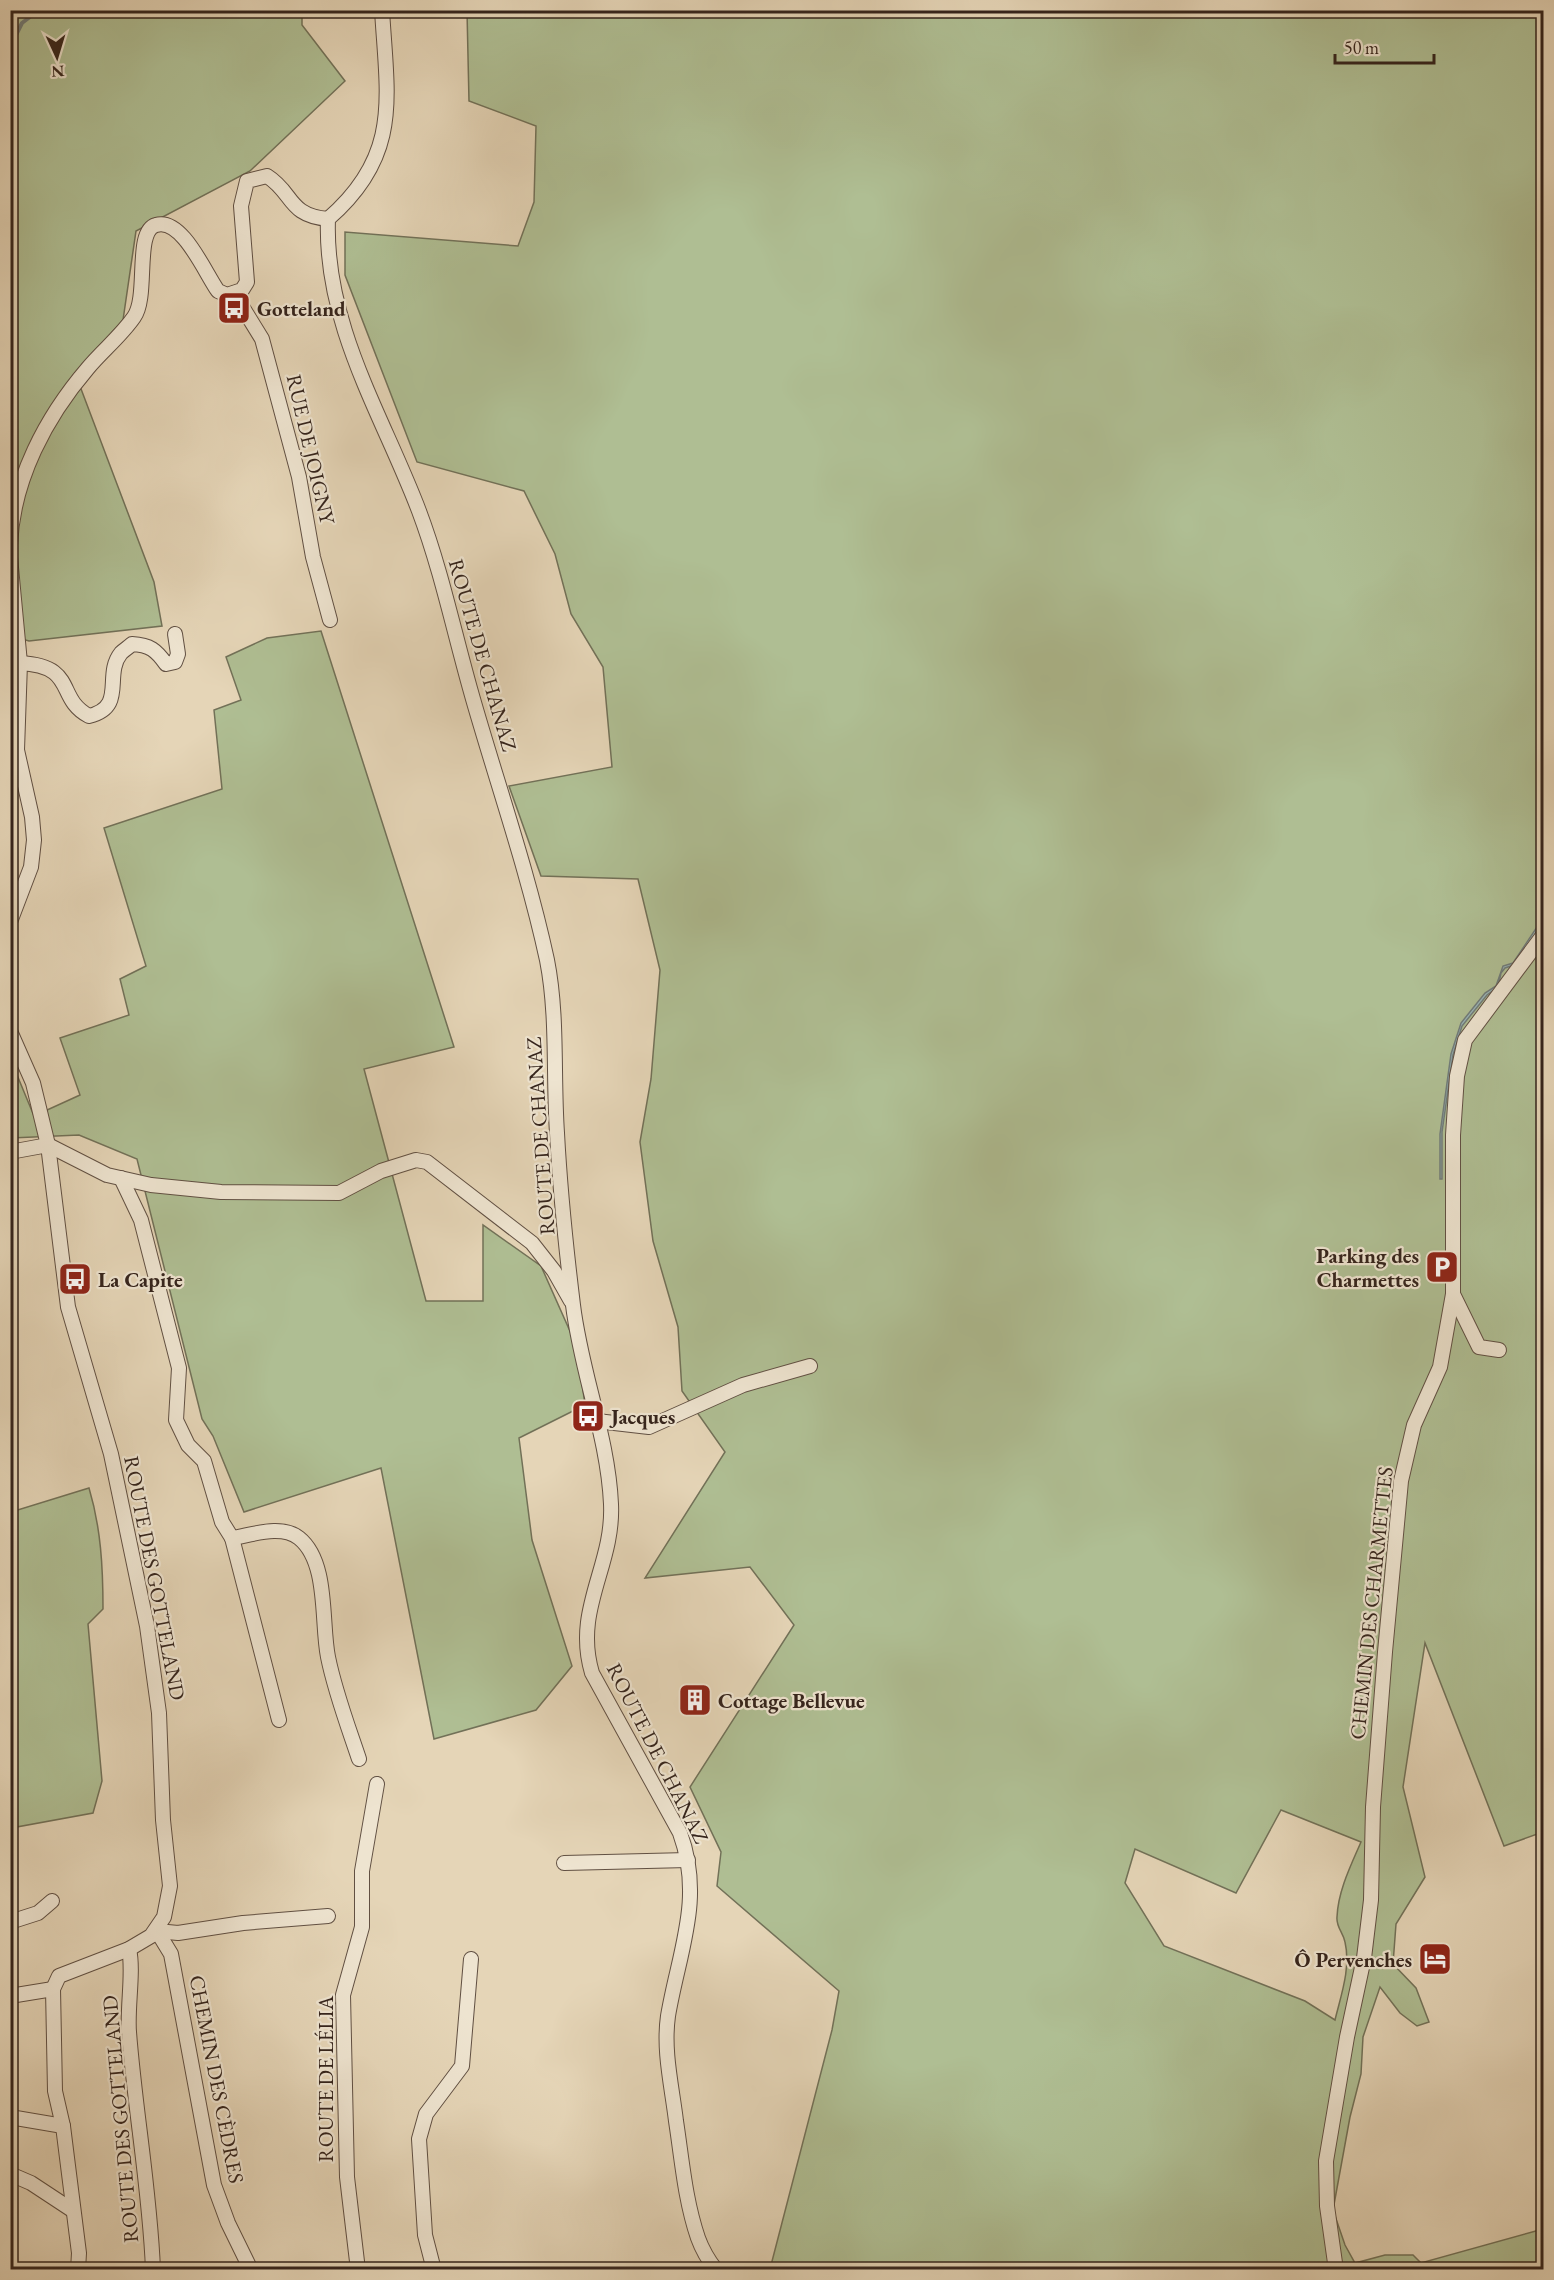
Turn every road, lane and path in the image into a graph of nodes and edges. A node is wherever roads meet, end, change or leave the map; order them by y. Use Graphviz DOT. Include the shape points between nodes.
graph roads {
  1 [pos="382,10"];
  2 [pos="328,219"];
  3 [pos="235,295"];
  4 [pos="10,545"];
  5 [pos="10,556"];
  6 [pos="330,620"];
  7 [pos="175,634"];
  8 [pos="20,663"];
  9 [pos="15,701"];
  10 [pos="10,922"];
  11 [pos="1544,934"];
  12 [pos="10,1031"];
  13 [pos="48,1145"];
  14 [pos="10,1152"];
  15 [pos="121,1178"];
  16 [pos="1453,1294"];
  17 [pos="573,1305"];
  18 [pos="1499,1350"];
  19 [pos="810,1366"];
  20 [pos="597,1421"];
  21 [pos="232,1538"];
  22 [pos="279,1720"];
  23 [pos="359,1759"];
  24 [pos="377,1784"];
  25 [pos="688,1860"];
  26 [pos="564,1863"];
  27 [pos="52,1901"];
  28 [pos="328,1916"];
  29 [pos="10,1922"];
  30 [pos="157,1931"];
  31 [pos="129,1949"];
  32 [pos="471,1959"];
  33 [pos="53,1989"];
  34 [pos="10,1996"];
  35 [pos="10,2117"];
  36 [pos="63,2126"];
  37 [pos="10,2174"];
  38 [pos="72,2210"];
  39 [pos="78,2270"];
  40 [pos="153,2270"];
  41 [pos="251,2270"];
  42 [pos="358,2270"];
  43 [pos="434,2270"];
  44 [pos="716,2270"];
  45 [pos="1336,2270"];
  1 -- 2 [label="street" via="387,100 384,135 364,179 344,206"];
  2 -- 3 [label="street" via="314,218 297,209 276,181 267,176 247,181 241,206 247,282"];
  2 -- 17 [label="street, ROUTE DE CHANAZ" via="331,274 348,344 423,523 547,962 555,1041 557,1134"];
  3 -- 4 [label="street" via="218,291 176,229 166,223 147,230 135,316 88,367 42,432 15,511"];
  3 -- 6 [label="street, RUE DE JOIGNY" via="262,339 299,477 313,556"];
  5 -- 8 [label="street"];
  7 -- 8 [label="street" via="175,662 166,664 147,645 132,644 120,654 114,669 113,693 108,707 100,714 89,716 78,710 66,686 42,664"];
  8 -- 9 [label="street"];
  9 -- 10 [label="street" via="18,759 34,840 31,867"];
  11 -- 16 [label="street, CHEMIN DES CHARMETTES" via="1465,1040 1457,1076 1453,1135"];
  12 -- 13 [label="street, ROUTE DES GOTTELAND" via="33,1083"];
  13 -- 14 [label="street"];
  13 -- 15 [label="street" via="107,1175"];
  13 -- 30 [label="street, ROUTE DES GOTTELAND" via="68,1307 111,1454 156,1675 170,1886 169,1903"];
  15 -- 17 [label="street" via="221,1192 339,1193 381,1171 416,1160 427,1162 532,1243"];
  15 -- 21 [label="street" via="141,1220 179,1368 176,1420 188,1445 204,1461 222,1522"];
  16 -- 18 [label="street" via="1479,1347"];
  16 -- 45 [label="street, CHEMIN DES CHARMETTES" via="1440,1367 1414,1425 1401,1481 1384,1652 1364,1958 1326,2161 1327,2206"];
  17 -- 20 [label="street, ROUTE DE CHANAZ"];
  19 -- 20 [label="street" via="743,1385 649,1427"];
  20 -- 25 [label="street, ROUTE DE CHANAZ" via="607,1475 610,1524 607,1550 586,1620 588,1660 680,1833"];
  21 -- 22 [label="street"];
  21 -- 23 [label="street" via="287,1532 299,1538 311,1553 318,1571 328,1657"];
  24 -- 42 [label="street, ROUTE DE LÉLIA" via="362,1871 362,1927 343,1995 347,2177"];
  25 -- 26 [label="street"];
  25 -- 44 [label="street, ROUTE DE CHANAZ" via="692,1887 690,1917 668,2018 667,2053 687,2192 698,2239"];
  27 -- 29 [label="street" via="38,1913"];
  28 -- 30 [label="street" via="178,1933"];
  30 -- 31 [label="street"];
  30 -- 41 [label="street, CHEMIN DES CÈDRES" via="171,1954 214,2185"];
  31 -- 33 [label="street" via="59,1976"];
  31 -- 40 [label="street, ROUTE DES GOTTELAND" via="129,2031"];
  32 -- 43 [label="street" via="462,2067 426,2114 419,2139 425,2235"];
  33 -- 34 [label="street"];
  33 -- 36 [label="street" via="53,2055"];
  35 -- 36 [label="street"];
  36 -- 38 [label="street"];
  37 -- 38 [label="street"];
  38 -- 39 [label="street"];
}
